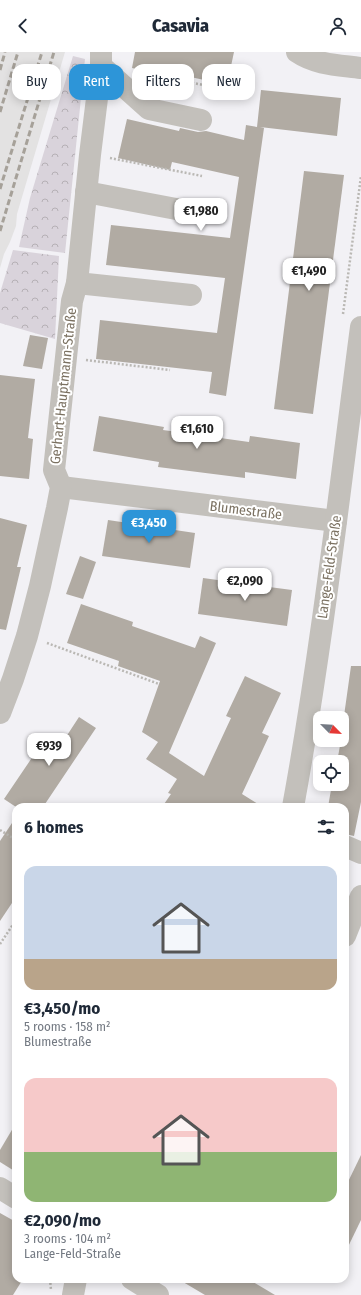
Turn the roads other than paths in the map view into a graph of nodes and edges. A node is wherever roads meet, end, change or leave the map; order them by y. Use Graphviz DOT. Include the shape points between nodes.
graph roads {
  1 [pos="297,52"];
  2 [pos="101,59"];
  3 [pos="361,68"];
  4 [pos="202,120"];
  5 [pos="86,192"];
  6 [pos="192,212"];
  7 [pos="77,283"];
  8 [pos="190,295"];
  9 [pos="361,327"];
  10 [pos="61,487"];
  11 [pos="336,521"];
  12 [pos="0,713"];
  13 [pos="294,803"];
  14 [pos="349,848"];
  15 [pos="361,853"];
  16 [pos="361,896"];
  17 [pos="349,926"];
  18 [pos="0,1188"];
  19 [pos="12,1196"];
  20 [pos="75,1283"];
  21 [pos="138,1283"];
  22 [pos="73,1295"];
  23 [pos="158,1295"];
  1 -- 3 [label="street" via="312,60"];
  2 -- 4 [label="street" via="149,109"];
  2 -- 5 [label="street, Gerhart-Hauptmann-Straße"];
  5 -- 6 [label="street"];
  5 -- 7 [label="street, Gerhart-Hauptmann-Straße"];
  7 -- 8 [label="street"];
  7 -- 10 [label="street, Gerhart-Hauptmann-Straße" via="72,301 54,470"];
  9 -- 11 [label="street, Lange-Feld-Straße"];
  10 -- 11 [label="street, Blumestraße"];
  10 -- 12 [label="street" via="27,636"];
  11 -- 13 [label="street, Lange-Feld-Straße"];
  14 -- 15 [label="street"];
  16 -- 17 [label="street"];
  18 -- 19 [label="street"];
  20 -- 22 [label="street"];
  21 -- 23 [label="street"];
}
